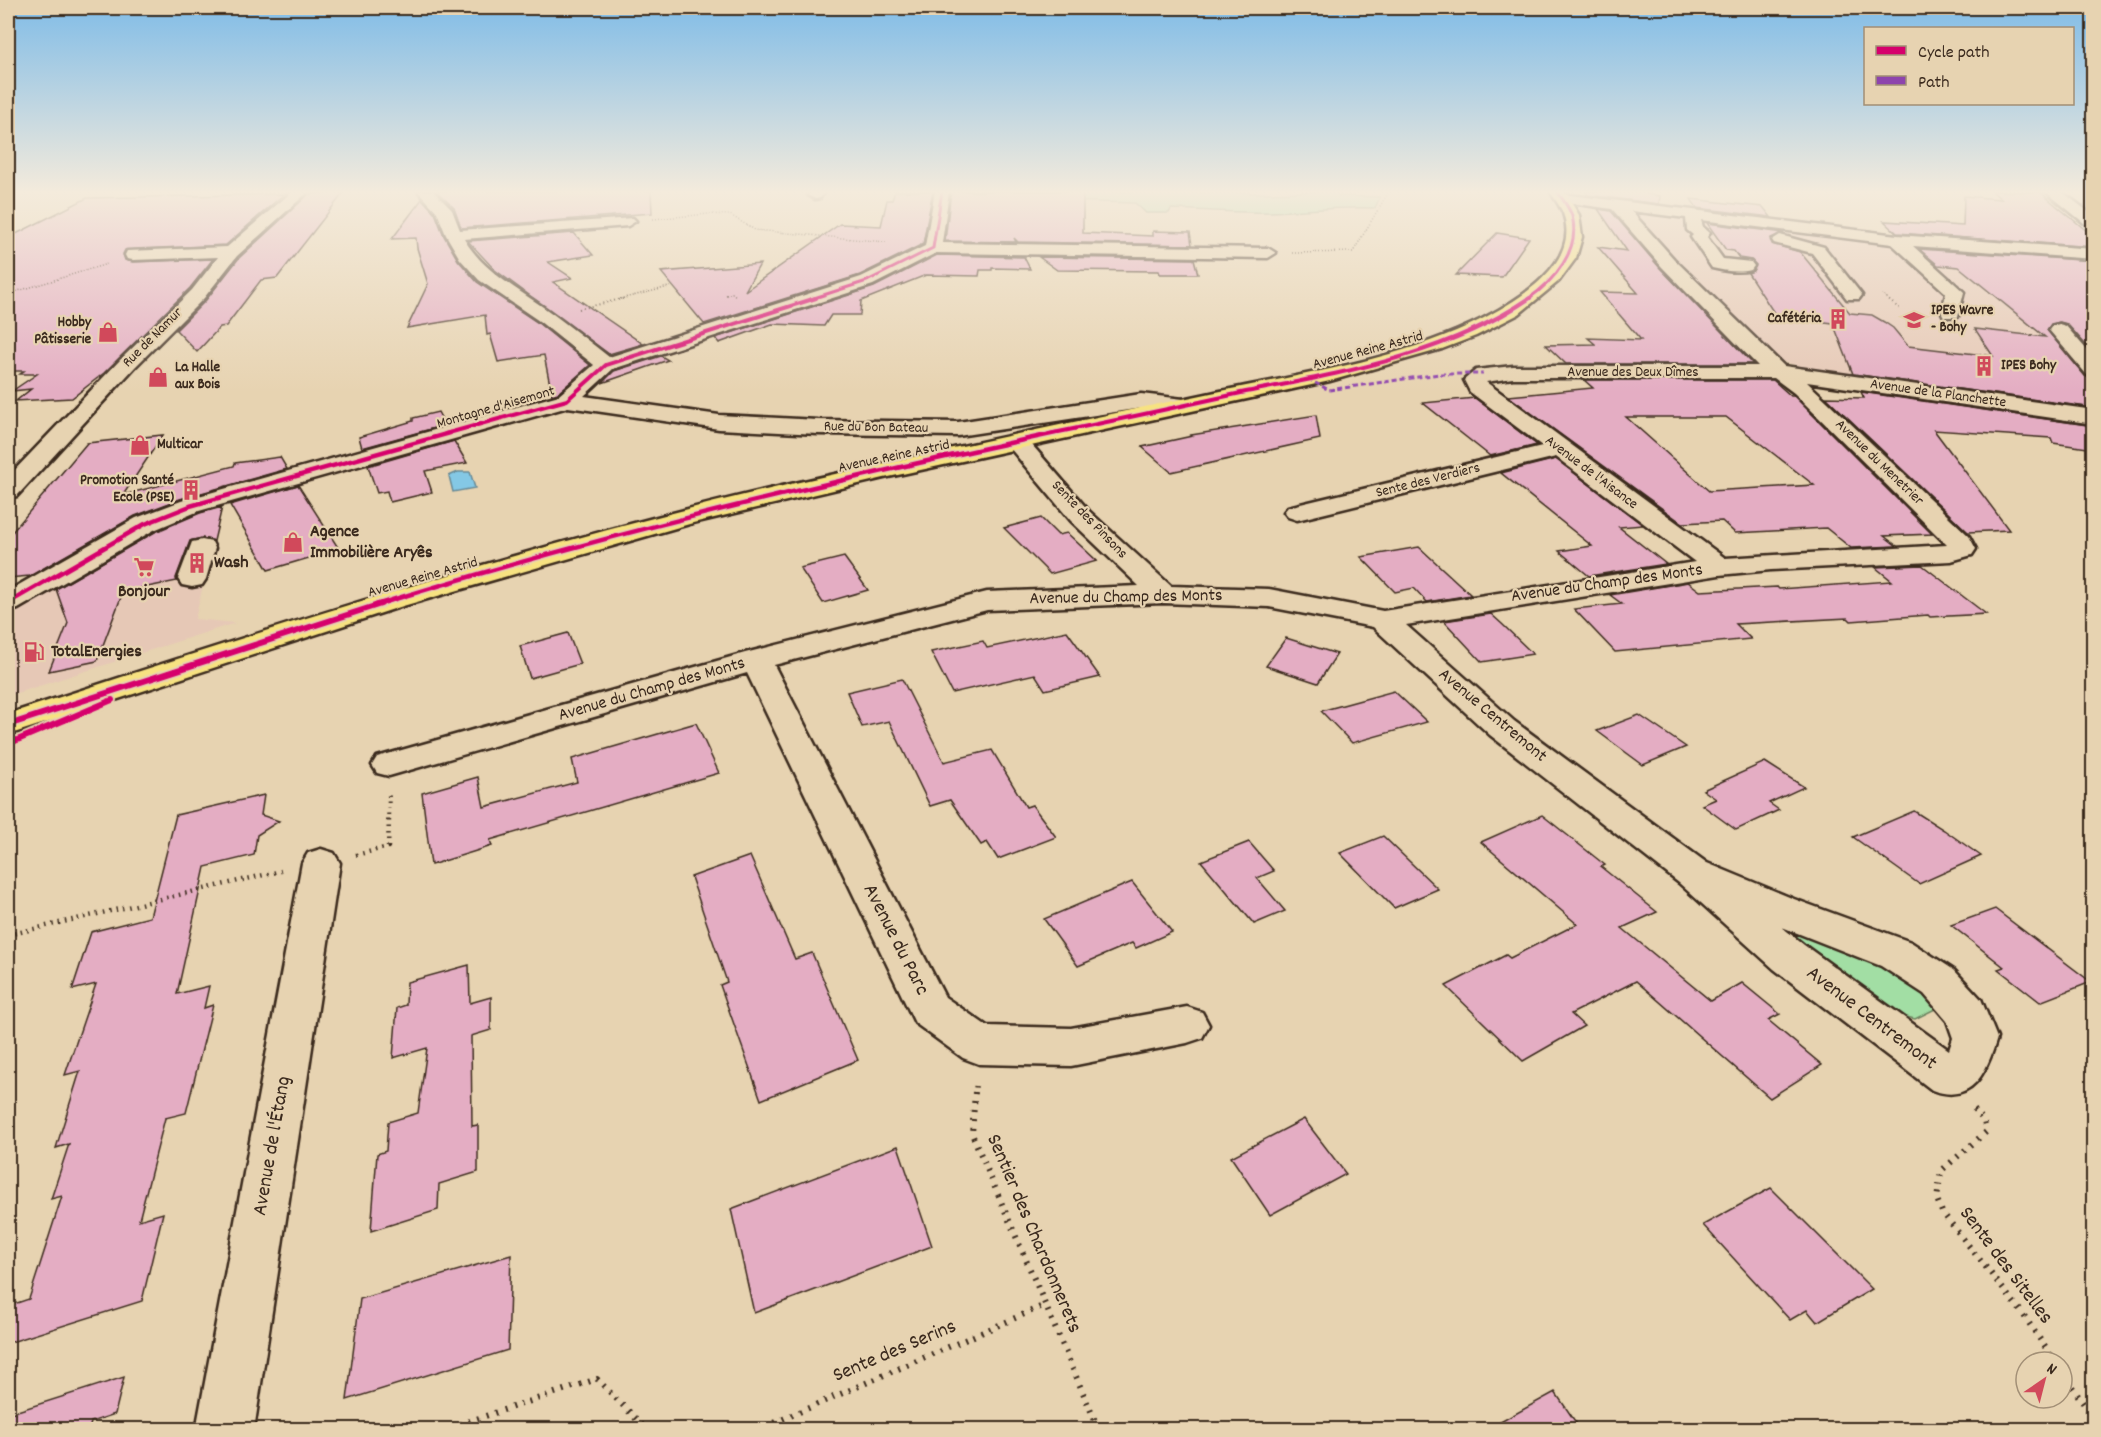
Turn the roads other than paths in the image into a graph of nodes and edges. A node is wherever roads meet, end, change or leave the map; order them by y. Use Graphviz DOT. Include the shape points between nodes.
graph roads {
  1 [pos="226,258"];
  2 [pos="467,258"];
  3 [pos="916,258"];
  4 [pos="1567,258"];
  5 [pos="1664,258"];
  6 [pos="1714,258"];
  7 [pos="1824,258"];
  8 [pos="1917,258"];
  9 [pos="1745,266"];
  10 [pos="1853,295"];
  11 [pos="808,300"];
  12 [pos="854,303"];
  13 [pos="1951,313"];
  14 [pos="2059,330"];
  15 [pos="606,365"];
  16 [pos="2094,371"];
  17 [pos="1782,372"];
  18 [pos="1483,374"];
  19 [pos="567,400"];
  20 [pos="1184,405"];
  21 [pos="2094,417"];
  22 [pos="1018,443"];
  23 [pos="1559,449"];
  24 [pos="8,491"];
  25 [pos="1297,512"];
  26 [pos="202,548"];
  27 [pos="1951,553"];
  28 [pos="1719,567"];
  29 [pos="192,579"];
  30 [pos="1163,594"];
  31 [pos="8,603"];
  32 [pos="1383,620"];
  33 [pos="208,659"];
  34 [pos="756,660"];
  35 [pos="8,725"];
  36 [pos="8,744"];
  37 [pos="389,765"];
  38 [pos="321,863"];
  39 [pos="1693,873"];
  40 [pos="1187,1025"];
  41 [pos="225,1430"];
  1 -- 24 [label="street, Rue de Namur" via="198,294"];
  2 -- 15 [label="street" via="485,276 546,317"];
  3 -- 11 [label="street, Montagne d'Aisemont" via="867,281"];
  4 -- 20 [label="main road, Avenue Reine Astrid" via="1533,298 1472,331 1416,352"];
  5 -- 17 [label="street" via="1770,366"];
  6 -- 9 [label="street" via="1718,264"];
  7 -- 10 [label="street"];
  8 -- 13 [label="street" via="1955,292"];
  11 -- 12 [label="street"];
  11 -- 15 [label="street, Montagne d'Aisemont"];
  14 -- 16 [label="street"];
  15 -- 19 [label="street, Montagne d'Aisemont"];
  17 -- 18 [label="street, Avenue des Deux Dîmes"];
  17 -- 21 [label="street, Avenue de la Planchette"];
  17 -- 27 [label="street, Avenue du Menetrier" via="1960,542 1962,549"];
  18 -- 23 [label="street, Avenue de l'Aisance" via="1475,380 1478,387"];
  19 -- 20 [label="street, Rue du Bon Bateau" via="718,422 958,429 1141,401"];
  19 -- 31 [label="street, Montagne d'Aisemont" via="190,506 145,524"];
  20 -- 22 [label="main road, Avenue Reine Astrid"];
  22 -- 30 [label="street, Sente des Pinsons" via="1080,516"];
  22 -- 33 [label="main road, Avenue Reine Astrid" via="621,532 372,605"];
  23 -- 25 [label="street, Sente des Verdiers"];
  23 -- 28 [label="street, Avenue de l'Aisance"];
  26 -- 29 [label="street"];
  27 -- 28 [label="street, Avenue du Champ des Monts"];
  28 -- 32 [label="street, Avenue du Champ des Monts"];
  30 -- 32 [label="street, Avenue du Champ des Monts" via="1269,598"];
  30 -- 34 [label="street, Avenue du Champ des Monts" via="987,601"];
  32 -- 39 [label="street, Avenue Centremont" via="1502,728"];
  33 -- 35 [label="main road, Avenue Reine Astrid"];
  33 -- 36 [label="main road, Avenue Reine Astrid"];
  34 -- 37 [label="street, Avenue du Champ des Monts"];
  34 -- 40 [label="street, Avenue du Parc" via="930,1010 980,1045 1071,1047"];
  38 -- 41 [label="street, Avenue de l'Étang"];
  39 -- 39 [label="street, Avenue Centremont" via="1789,957 1948,1077 1967,1062 1975,1038 1966,1012 1939,982 1896,954"];
}
